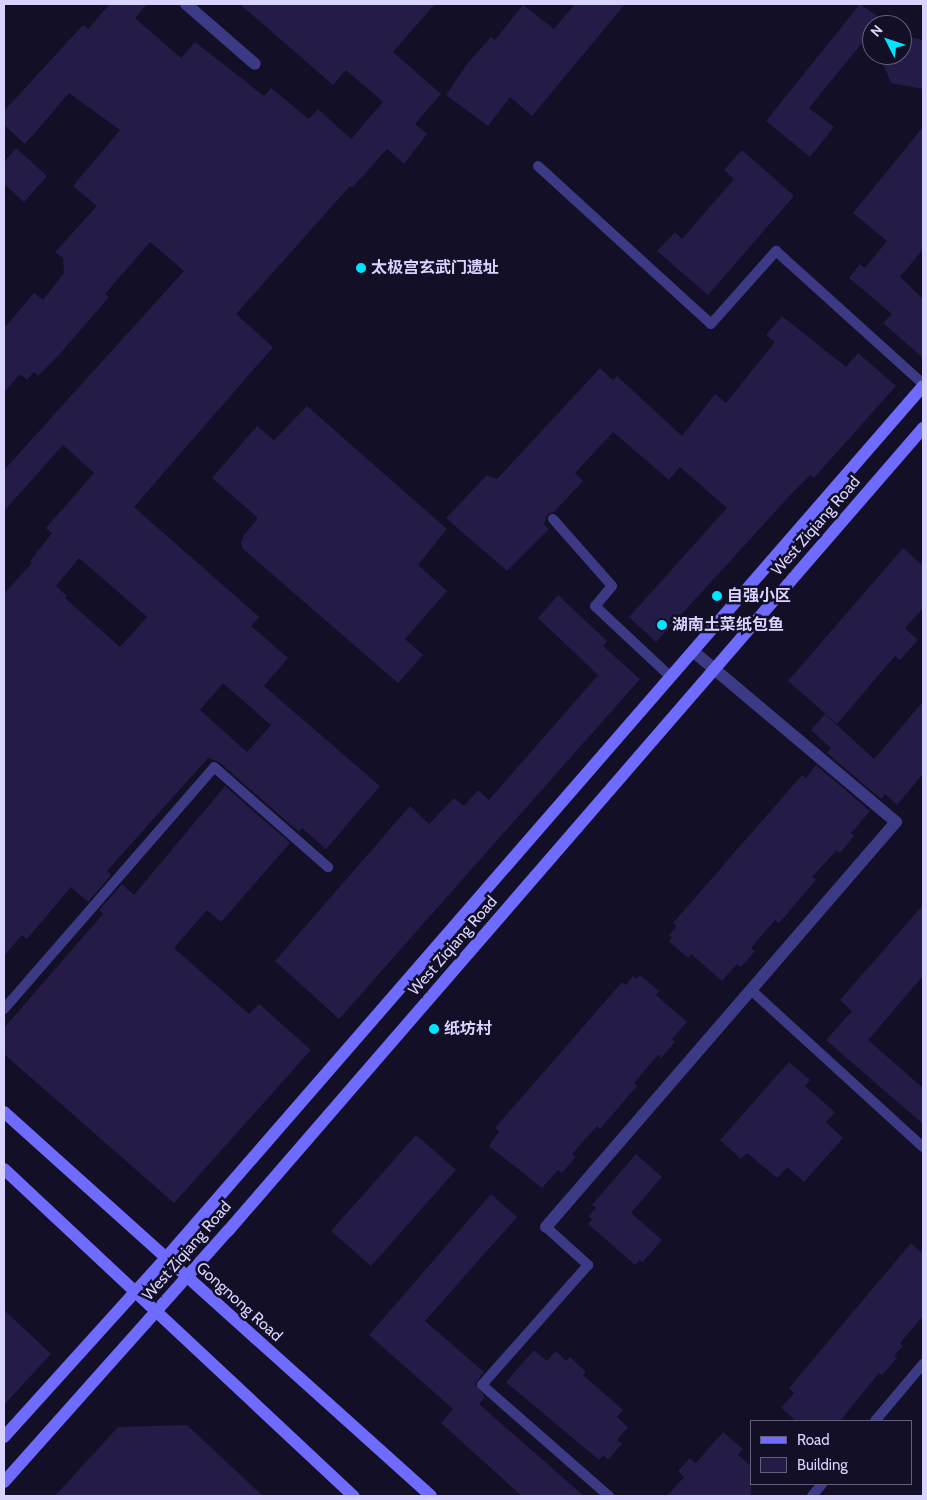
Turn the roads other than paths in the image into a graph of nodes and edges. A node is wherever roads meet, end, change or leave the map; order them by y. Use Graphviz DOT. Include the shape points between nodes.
graph roads {
  1 [pos="186,4"];
  2 [pos="255,64"];
  3 [pos="538,166"];
  4 [pos="923,385"];
  5 [pos="923,428"];
  6 [pos="553,519"];
  7 [pos="694,651"];
  8 [pos="714,668"];
  9 [pos="671,677"];
  10 [pos="328,867"];
  11 [pos="751,990"];
  12 [pos="4,1009"];
  13 [pos="4,1112"];
  14 [pos="923,1147"];
  15 [pos="4,1169"];
  16 [pos="546,1227"];
  17 [pos="165,1259"];
  18 [pos="187,1277"];
  19 [pos="134,1290"];
  20 [pos="157,1311"];
  21 [pos="923,1364"];
  22 [pos="876,1420"];
  23 [pos="4,1438"];
  24 [pos="4,1482"];
  25 [pos="821,1485"];
  26 [pos="354,1496"];
  27 [pos="432,1496"];
  28 [pos="609,1496"];
  29 [pos="812,1496"];
  1 -- 2 [label="street"];
  3 -- 4 [label="lane" via="710,324 776,251"];
  4 -- 7 [label="main road, West Ziqiang Road"];
  5 -- 8 [label="main road, West Ziqiang Road"];
  6 -- 9 [label="lane" via="612,586 595,606"];
  7 -- 8 [label="street"];
  7 -- 9 [label="main road, West Ziqiang Road"];
  8 -- 11 [label="street" via="896,822"];
  8 -- 18 [label="main road, West Ziqiang Road"];
  9 -- 17 [label="main road, West Ziqiang Road"];
  10 -- 12 [label="lane" via="214,767"];
  11 -- 14 [label="lane"];
  11 -- 16 [label="street"];
  13 -- 17 [label="main road, Gongnong Road"];
  15 -- 19 [label="main road"];
  16 -- 28 [label="lane" via="588,1265 482,1385"];
  17 -- 18 [label="main road, Gongnong Road"];
  17 -- 19 [label="main road, West Ziqiang Road"];
  18 -- 20 [label="main road, West Ziqiang Road"];
  18 -- 27 [label="main road, Gongnong Road"];
  19 -- 20 [label="main road"];
  19 -- 23 [label="main road, West Ziqiang Road"];
  20 -- 24 [label="main road, West Ziqiang Road"];
  20 -- 26 [label="main road"];
  21 -- 22 [label="lane"];
  25 -- 29 [label="lane"];
}
